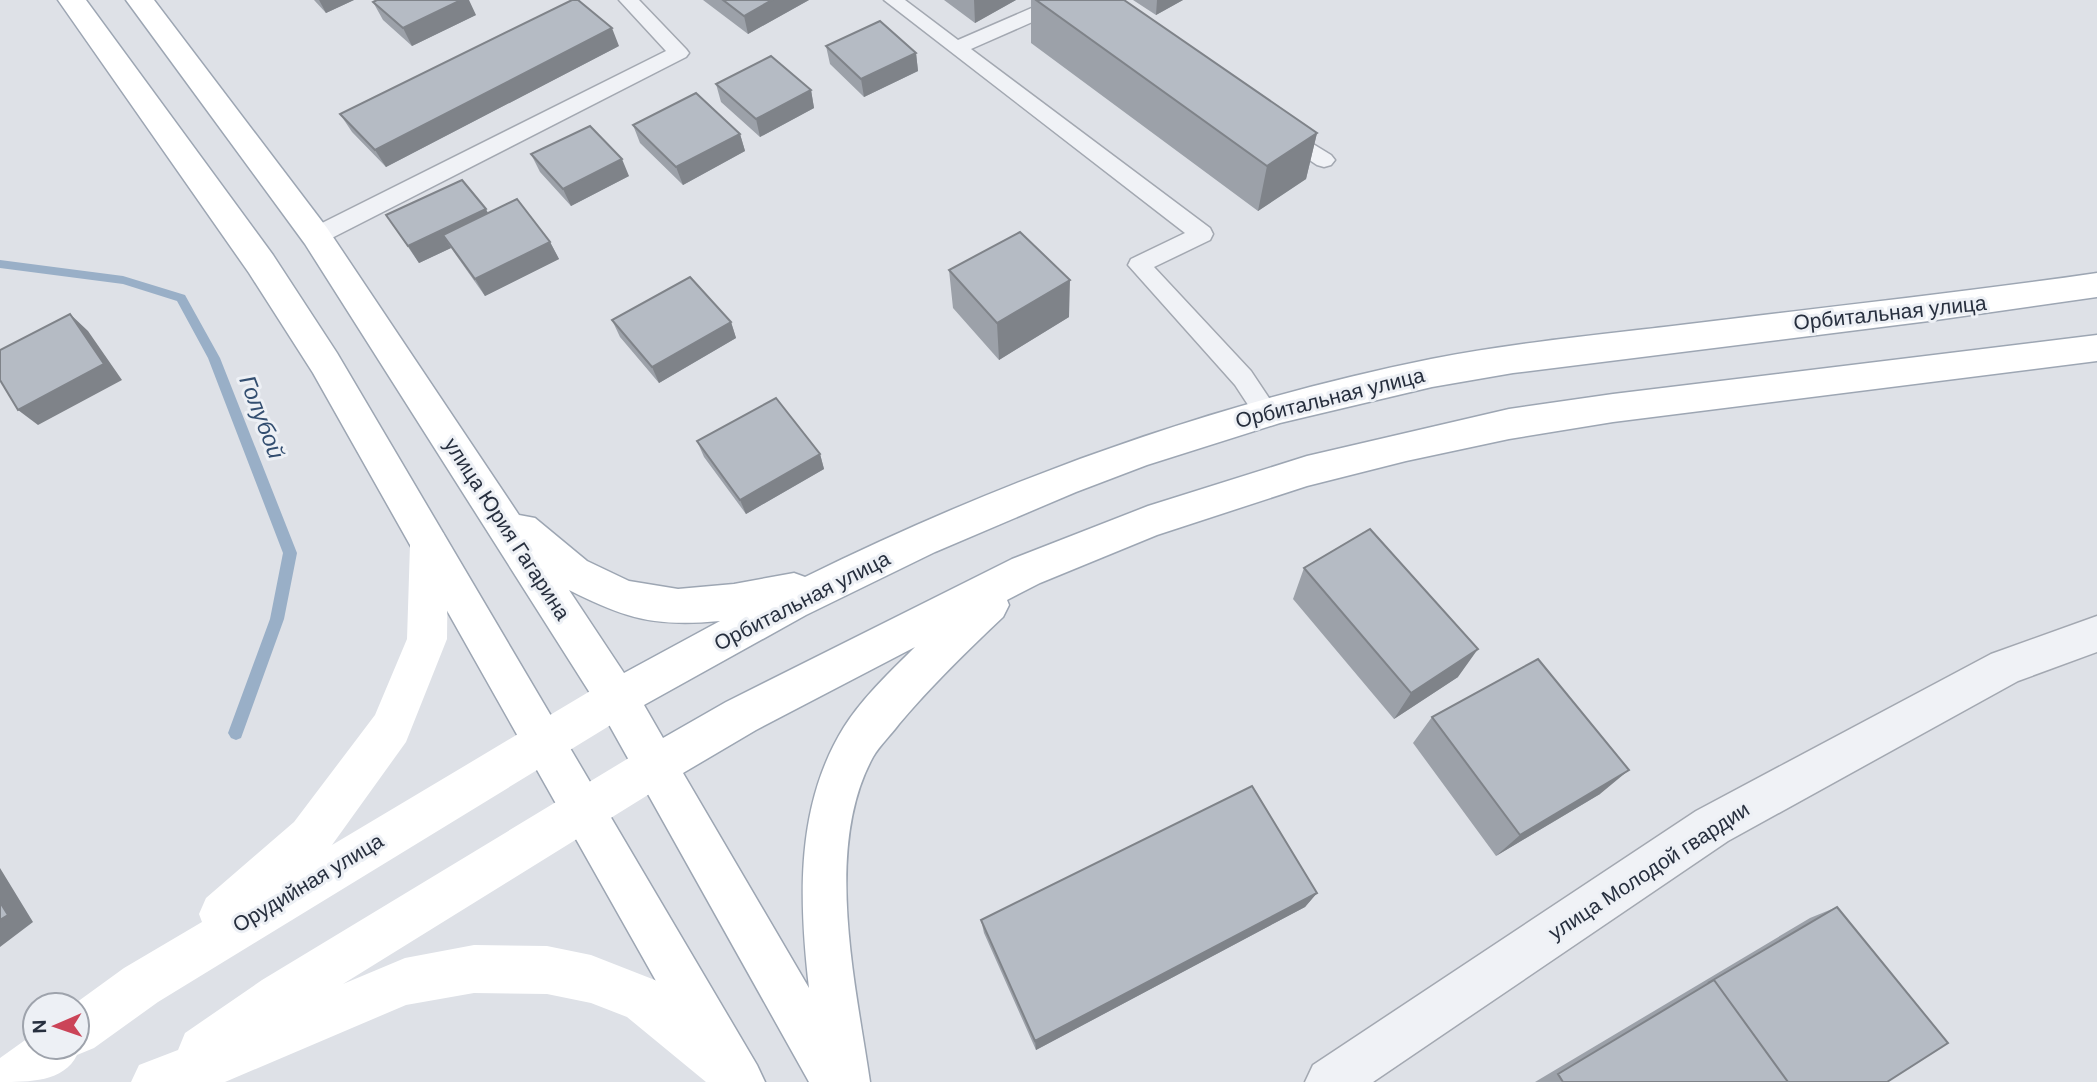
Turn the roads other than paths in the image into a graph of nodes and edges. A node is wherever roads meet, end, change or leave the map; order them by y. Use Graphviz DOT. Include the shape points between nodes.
graph roads {
  1 [pos="72,0"];
  2 [pos="140,0"];
  3 [pos="628,0"];
  4 [pos="893,0"];
  5 [pos="1066,0"];
  6 [pos="956,48"];
  7 [pos="1268,122"];
  8 [pos="1324,160"];
  9 [pos="316,236"];
  10 [pos="2097,285"];
  11 [pos="2097,348"];
  12 [pos="1267,413"];
  13 [pos="492,506"];
  14 [pos="429,545"];
  15 [pos="1026,571"];
  16 [pos="846,575"];
  17 [pos="2097,634"];
  18 [pos="617,698"];
  19 [pos="543,741"];
  20 [pos="657,765"];
  21 [pos="583,811"];
  22 [pos="141,985"];
  23 [pos="91,1021"];
  24 [pos="37,1061"];
  25 [pos="738,1078"];
  26 [pos="8,1082"];
  27 [pos="156,1082"];
  28 [pos="836,1082"];
  29 [pos="845,1082"];
  30 [pos="1330,1082"];
  1 -- 14 [label="main road" via="261,264 325,363"];
  2 -- 9 [label="main road, улица Юрия Гагарина"];
  3 -- 9 [label="lane" via="679,53"];
  4 -- 6 [label="lane"];
  5 -- 6 [label="lane"];
  6 -- 12 [label="lane" via="1202,233 1139,265 1243,379"];
  7 -- 8 [label="lane"];
  9 -- 13 [label="main road, улица Юрия Гагарина"];
  10 -- 12 [label="main road, Орбитальная улица" via="1537,356 1433,373"];
  11 -- 15 [label="main road" via="1509,424 1406,446 1231,494"];
  12 -- 16 [label="main road, Орбитальная улица" via="1103,464"];
  13 -- 16 [label="main road" via="573,573 624,598 678,607 723,603 789,592"];
  13 -- 18 [label="main road, улица Юрия Гагарина"];
  14 -- 19 [label="main road"];
  14 -- 22 [label="main road" via="427,639 390,728 310,838"];
  15 -- 20 [label="main road" via="741,716"];
  15 -- 29 [label="main road" via="916,672 858,742 841,780 827,829 825,911"];
  16 -- 18 [label="main road, Орбитальная улица"];
  17 -- 30 [label="street, улица Молодой гвардии" via="2004,667 1712,826"];
  18 -- 19 [label="main road, Орбитальная улица"];
  18 -- 20 [label="main road, улица Юрия Гагарина"];
  19 -- 21 [label="main road"];
  19 -- 22 [label="main road, Орудийная улица"];
  20 -- 21 [label="main road"];
  20 -- 28 [label="main road, улица Юрия Гагарина"];
  21 -- 25 [label="main road"];
  21 -- 27 [label="main road" via="279,997"];
  22 -- 23 [label="main road, Орудийная улица"];
  24 -- 26 [label="main road"];
  25 -- 27 [label="main road" via="643,999 592,979 547,970 474,969 405,982 238,1053"];
}
